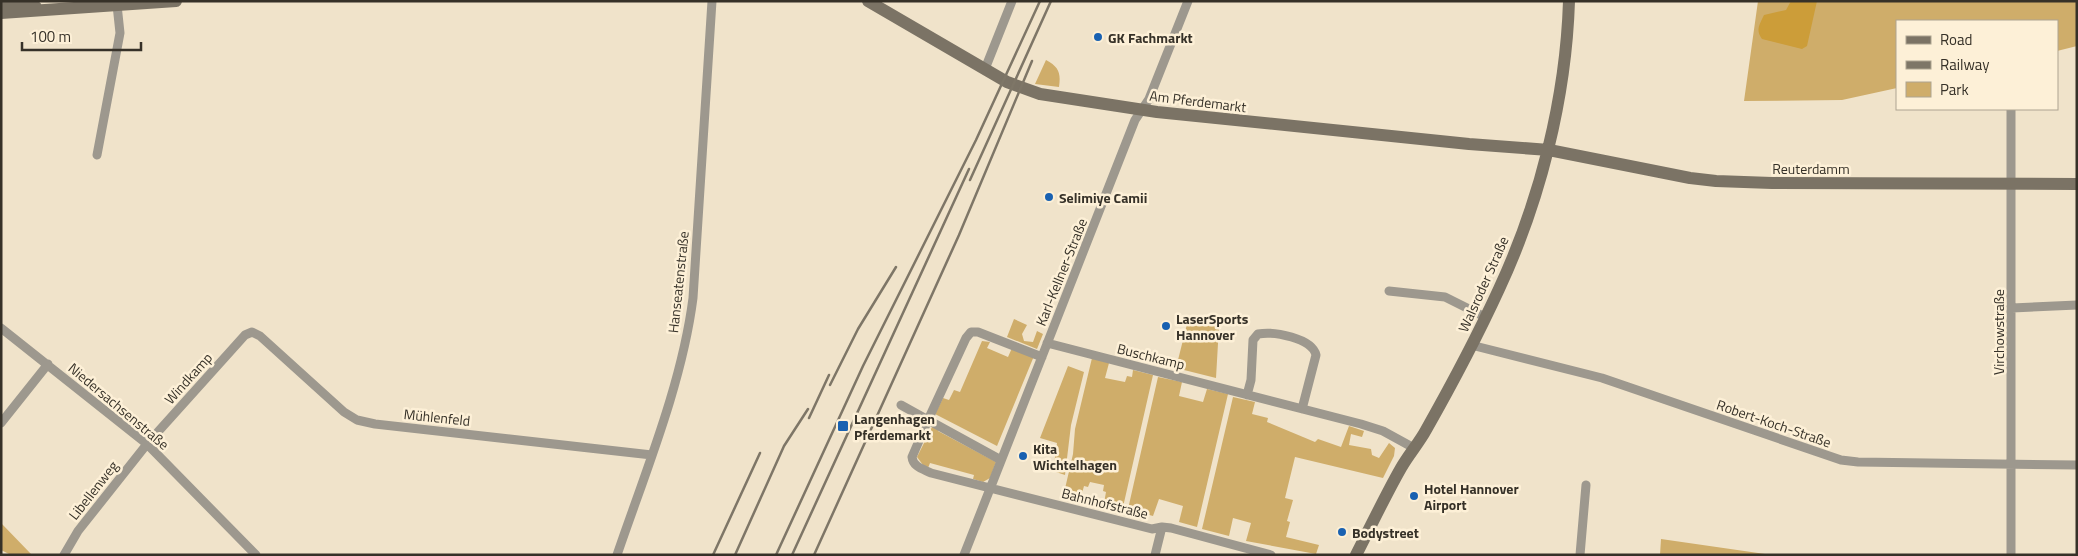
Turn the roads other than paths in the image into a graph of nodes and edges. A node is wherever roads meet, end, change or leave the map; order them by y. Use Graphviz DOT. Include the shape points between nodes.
graph roads {
  1 [pos="176,1"];
  2 [pos="712,1"];
  3 [pos="868,1"];
  4 [pos="1012,1"];
  5 [pos="1188,1"];
  6 [pos="1569,1"];
  7 [pos="1,2"];
  8 [pos="117,5"];
  9 [pos="46,9"];
  10 [pos="1,13"];
  11 [pos="985,69"];
  12 [pos="1142,110"];
  13 [pos="2011,110"];
  14 [pos="1549,150"];
  15 [pos="97,155"];
  16 [pos="2011,183"];
  17 [pos="2077,184"];
  18 [pos="1389,291"];
  19 [pos="2077,305"];
  20 [pos="2012,308"];
  21 [pos="1485,317"];
  22 [pos="1,328"];
  23 [pos="252,332"];
  24 [pos="1047,343"];
  25 [pos="1471,346"];
  26 [pos="1042,357"];
  27 [pos="48,364"];
  28 [pos="1247,395"];
  29 [pos="901,405"];
  30 [pos="1302,409"];
  31 [pos="928,420"];
  32 [pos="1,422"];
  33 [pos="147,444"];
  34 [pos="1414,448"];
  35 [pos="652,455"];
  36 [pos="1001,460"];
  37 [pos="2011,464"];
  38 [pos="2077,465"];
  39 [pos="1586,485"];
  40 [pos="991,488"];
  41 [pos="1162,526"];
  42 [pos="64,555"];
  43 [pos="256,555"];
  44 [pos="617,555"];
  45 [pos="964,555"];
  46 [pos="1155,555"];
  47 [pos="1271,555"];
  48 [pos="1356,555"];
  49 [pos="1580,555"];
  50 [pos="2012,555"];
  1 -- 8 [label="street"];
  2 -- 35 [label="street, Hanseatenstraße" via="689,327"];
  3 -- 11 [label="street, Am Pferdemarkt"];
  4 -- 11 [label="street"];
  5 -- 12 [label="street, Karl-Kellner-Straße"];
  6 -- 14 [label="street, Walsroder Straße" via="1566,51"];
  7 -- 9 [label="street"];
  8 -- 9 [label="street"];
  8 -- 15 [label="street" via="120,34"];
  9 -- 10 [label="street"];
  11 -- 12 [label="street, Am Pferdemarkt" via="1028,91"];
  12 -- 14 [label="street, Am Pferdemarkt"];
  12 -- 24 [label="street, Karl-Kellner-Straße" via="1135,120"];
  13 -- 16 [label="street, Virchowstraße"];
  14 -- 16 [label="street, Reuterdamm" via="1716,181"];
  14 -- 21 [label="street, Walsroder Straße" via="1520,237"];
  16 -- 17 [label="street, Reuterdamm"];
  16 -- 20 [label="street, Virchowstraße"];
  18 -- 21 [label="street" via="1445,297"];
  19 -- 20 [label="street"];
  20 -- 37 [label="street, Virchowstraße"];
  21 -- 25 [label="street, Walsroder Straße"];
  22 -- 27 [label="street, Niedersachsenstraße"];
  23 -- 33 [label="street, Windkamp" via="245,335"];
  23 -- 35 [label="street, Mühlenfeld" via="357,420"];
  24 -- 26 [label="street, Karl-Kellner-Straße"];
  24 -- 28 [label="street, Buschkamp"];
  25 -- 34 [label="street, Walsroder Straße"];
  25 -- 37 [label="street, Robert-Koch-Straße" via="1602,378 1841,460"];
  26 -- 31 [label="street" via="971,332"];
  26 -- 36 [label="street, Karl-Kellner-Straße"];
  27 -- 32 [label="street"];
  27 -- 33 [label="street, Niedersachsenstraße"];
  28 -- 30 [label="street, Buschkamp"];
  28 -- 30 [label="street" via="1253,340 1258,334 1274,333 1310,343 1315,348"];
  29 -- 31 [label="street"];
  30 -- 34 [label="street, Buschkamp" via="1383,431"];
  31 -- 36 [label="street"];
  31 -- 40 [label="street, Bahnhofstraße" via="914,451 913,462 918,468"];
  33 -- 42 [label="street, Libellenweg" via="78,531"];
  33 -- 43 [label="street, Niedersachsenstraße"];
  34 -- 48 [label="street, Walsroder Straße"];
  35 -- 44 [label="street, Hanseatenstraße"];
  36 -- 40 [label="street, Karl-Kellner-Straße"];
  37 -- 38 [label="street, Robert-Koch-Straße"];
  37 -- 50 [label="street, Virchowstraße"];
  39 -- 49 [label="street"];
  40 -- 41 [label="street, Bahnhofstraße" via="1152,529"];
  40 -- 45 [label="street, Karl-Kellner-Straße"];
  41 -- 46 [label="street"];
  41 -- 47 [label="street, Bahnhofstraße"];
}
